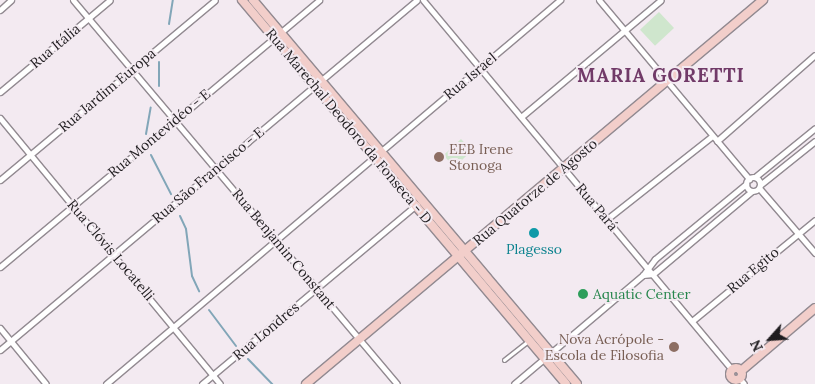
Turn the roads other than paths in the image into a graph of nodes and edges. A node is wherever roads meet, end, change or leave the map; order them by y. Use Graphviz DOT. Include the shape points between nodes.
graph roads {
  1 [pos="11,0"];
  2 [pos="73,0"];
  3 [pos="110,0"];
  4 [pos="215,0"];
  5 [pos="242,0"];
  6 [pos="253,0"];
  7 [pos="318,0"];
  8 [pos="417,0"];
  9 [pos="422,0"];
  10 [pos="560,0"];
  11 [pos="599,0"];
  12 [pos="661,0"];
  13 [pos="763,0"];
  14 [pos="0,10"];
  15 [pos="88,18"];
  16 [pos="624,31"];
  17 [pos="277,35"];
  18 [pos="815,55"];
  19 [pos="133,68"];
  20 [pos="480,68"];
  21 [pos="666,81"];
  22 [pos="318,83"];
  23 [pos="0,92"];
  24 [pos="521,117"];
  25 [pos="0,118"];
  26 [pos="176,120"];
  27 [pos="815,128"];
  28 [pos="714,138"];
  29 [pos="815,140"];
  30 [pos="30,154"];
  31 [pos="378,154"];
  32 [pos="216,168"];
  33 [pos="564,168"];
  34 [pos="755,177"];
  35 [pos="0,180"];
  36 [pos="747,181"];
  37 [pos="760,186"];
  38 [pos="752,191"];
  39 [pos="419,203"];
  40 [pos="723,203"];
  41 [pos="73,205"];
  42 [pos="729,210"];
  43 [pos="607,219"];
  44 [pos="815,220"];
  45 [pos="696,225"];
  46 [pos="702,233"];
  47 [pos="798,233"];
  48 [pos="277,240"];
  49 [pos="672,246"];
  50 [pos="678,253"];
  51 [pos="815,253"];
  52 [pos="114,254"];
  53 [pos="461,254"];
  54 [pos="0,267"];
  55 [pos="647,267"];
  56 [pos="653,274"];
  57 [pos="643,275"];
  58 [pos="317,288"];
  59 [pos="507,300"];
  60 [pos="500,306"];
  61 [pos="815,308"];
  62 [pos="692,321"];
  63 [pos="0,328"];
  64 [pos="174,328"];
  65 [pos="360,339"];
  66 [pos="529,340"];
  67 [pos="11,341"];
  68 [pos="0,350"];
  69 [pos="552,353"];
  70 [pos="544,359"];
  71 [pos="504,360"];
  72 [pos="212,375"];
  73 [pos="737,376"];
  74 [pos="311,382"];
  75 [pos="46,384"];
  76 [pos="106,384"];
  77 [pos="202,384"];
  78 [pos="220,384"];
  79 [pos="397,384"];
  80 [pos="514,384"];
  81 [pos="566,384"];
  82 [pos="577,384"];
  83 [pos="725,384"];
  1 -- 14 [label="street"];
  2 -- 15 [label="street, Rua Benjamin Constant"];
  3 -- 15 [label="street, Rua Itália"];
  4 -- 19 [label="street, Rua Jardim Europa"];
  5 -- 17 [label="street, Rua Marechal Deodoro da Fonseca - D"];
  6 -- 17 [label="street, Rua Marechal Deodoro da Fonseca - D"];
  7 -- 17 [label="street, Rua Montevidéo - E"];
  8 -- 22 [label="street, Rua São Francisco - E"];
  9 -- 20 [label="street, Rua Pará"];
  10 -- 20 [label="street, Rua Israel"];
  11 -- 16 [label="street"];
  12 -- 16 [label="street"];
  13 -- 21 [label="street, Rua Quatorze de Agosto"];
  15 -- 19 [label="street, Rua Benjamin Constant"];
  15 -- 23 [label="street, Rua Itália"];
  16 -- 21 [label="street"];
  16 -- 24 [label="street"];
  17 -- 22 [label="street, Rua Marechal Deodoro da Fonseca - D"];
  17 -- 26 [label="street, Rua Montevidéo - E"];
  18 -- 28 [label="street"];
  19 -- 26 [label="street, Rua Benjamin Constant"];
  19 -- 30 [label="street, Rua Jardim Europa"];
  20 -- 24 [label="street, Rua Pará"];
  20 -- 31 [label="street, Rua Israel"];
  21 -- 28 [label="street"];
  21 -- 33 [label="street, Rua Quatorze de Agosto"];
  22 -- 31 [label="street, Rua Marechal Deodoro da Fonseca - D"];
  22 -- 32 [label="street, Rua São Francisco - E"];
  24 -- 33 [label="street, Rua Pará"];
  25 -- 30 [label="street, Rua Clóvis Locatelli"];
  26 -- 32 [label="street, Rua Benjamin Constant"];
  26 -- 41 [label="street, Rua Montevidéo - E"];
  27 -- 34 [label="street"];
  28 -- 36 [label="street"];
  28 -- 43 [label="street"];
  29 -- 37 [label="street"];
  30 -- 35 [label="street, Rua Jardim Europa"];
  30 -- 41 [label="street, Rua Clóvis Locatelli"];
  31 -- 39 [label="street, Rua Marechal Deodoro da Fonseca - D"];
  31 -- 48 [label="street, Rua Israel"];
  32 -- 48 [label="street, Rua Benjamin Constant"];
  32 -- 52 [label="street, Rua São Francisco - E"];
  33 -- 43 [label="street, Rua Pará"];
  33 -- 53 [label="street, Rua Quatorze de Agosto"];
  34 -- 36 [label="street"];
  34 -- 37 [label="street"];
  36 -- 38 [label="street"];
  36 -- 40 [label="street"];
  37 -- 38 [label="street"];
  37 -- 47 [label="street"];
  38 -- 42 [label="street"];
  39 -- 53 [label="street, Rua Marechal Deodoro da Fonseca - D"];
  39 -- 58 [label="street, Rua Londres"];
  40 -- 42 [label="street"];
  40 -- 45 [label="street"];
  41 -- 52 [label="street, Rua Clóvis Locatelli"];
  41 -- 54 [label="street, Rua Montevidéo - E"];
  42 -- 46 [label="street"];
  43 -- 55 [label="street, Rua Pará"];
  44 -- 47 [label="street, Rua Egito"];
  45 -- 46 [label="street"];
  45 -- 49 [label="street"];
  46 -- 50 [label="street"];
  47 -- 51 [label="street"];
  47 -- 62 [label="street, Rua Egito"];
  48 -- 58 [label="street, Rua Benjamin Constant"];
  48 -- 64 [label="street, Rua Israel"];
  49 -- 50 [label="street"];
  49 -- 55 [label="street"];
  50 -- 56 [label="street"];
  52 -- 64 [label="street, Rua Clóvis Locatelli"];
  52 -- 67 [label="street, Rua São Francisco - E"];
  53 -- 59 [label="street" via="472,260"];
  53 -- 60 [label="street, Rua Marechal Deodoro da Fonseca - D"];
  53 -- 65 [label="street, Rua Quatorze de Agosto"];
  55 -- 56 [label="street, Rua Pará"];
  55 -- 57 [label="street"];
  56 -- 57 [label="street"];
  56 -- 62 [label="street, Rua Pará"];
  57 -- 69 [label="street"];
  58 -- 65 [label="street, Rua Benjamin Constant"];
  58 -- 72 [label="street, Rua Londres"];
  59 -- 60 [label="lane"];
  59 -- 69 [label="street"];
  60 -- 66 [label="street, Rua Marechal Deodoro da Fonseca - D"];
  61 -- 73 [label="street"];
  62 -- 73 [label="street, Rua Pará"];
  63 -- 67 [label="street"];
  64 -- 72 [label="street, Rua Clóvis Locatelli"];
  64 -- 76 [label="street"];
  65 -- 74 [label="street, Rua Quatorze de Agosto"];
  65 -- 79 [label="street, Rua Benjamin Constant"];
  66 -- 70 [label="street, Rua Marechal Deodoro da Fonseca - D"];
  66 -- 71 [label="lane"];
  67 -- 68 [label="street, Rua São Francisco - E"];
  67 -- 75 [label="street"];
  69 -- 70 [label="street"];
  69 -- 82 [label="street"];
  70 -- 80 [label="street"];
  70 -- 81 [label="street, Rua Marechal Deodoro da Fonseca - D"];
  72 -- 77 [label="street, Rua Londres"];
  72 -- 78 [label="street, Rua Clóvis Locatelli"];
  73 -- 83 [label="street"];
}
